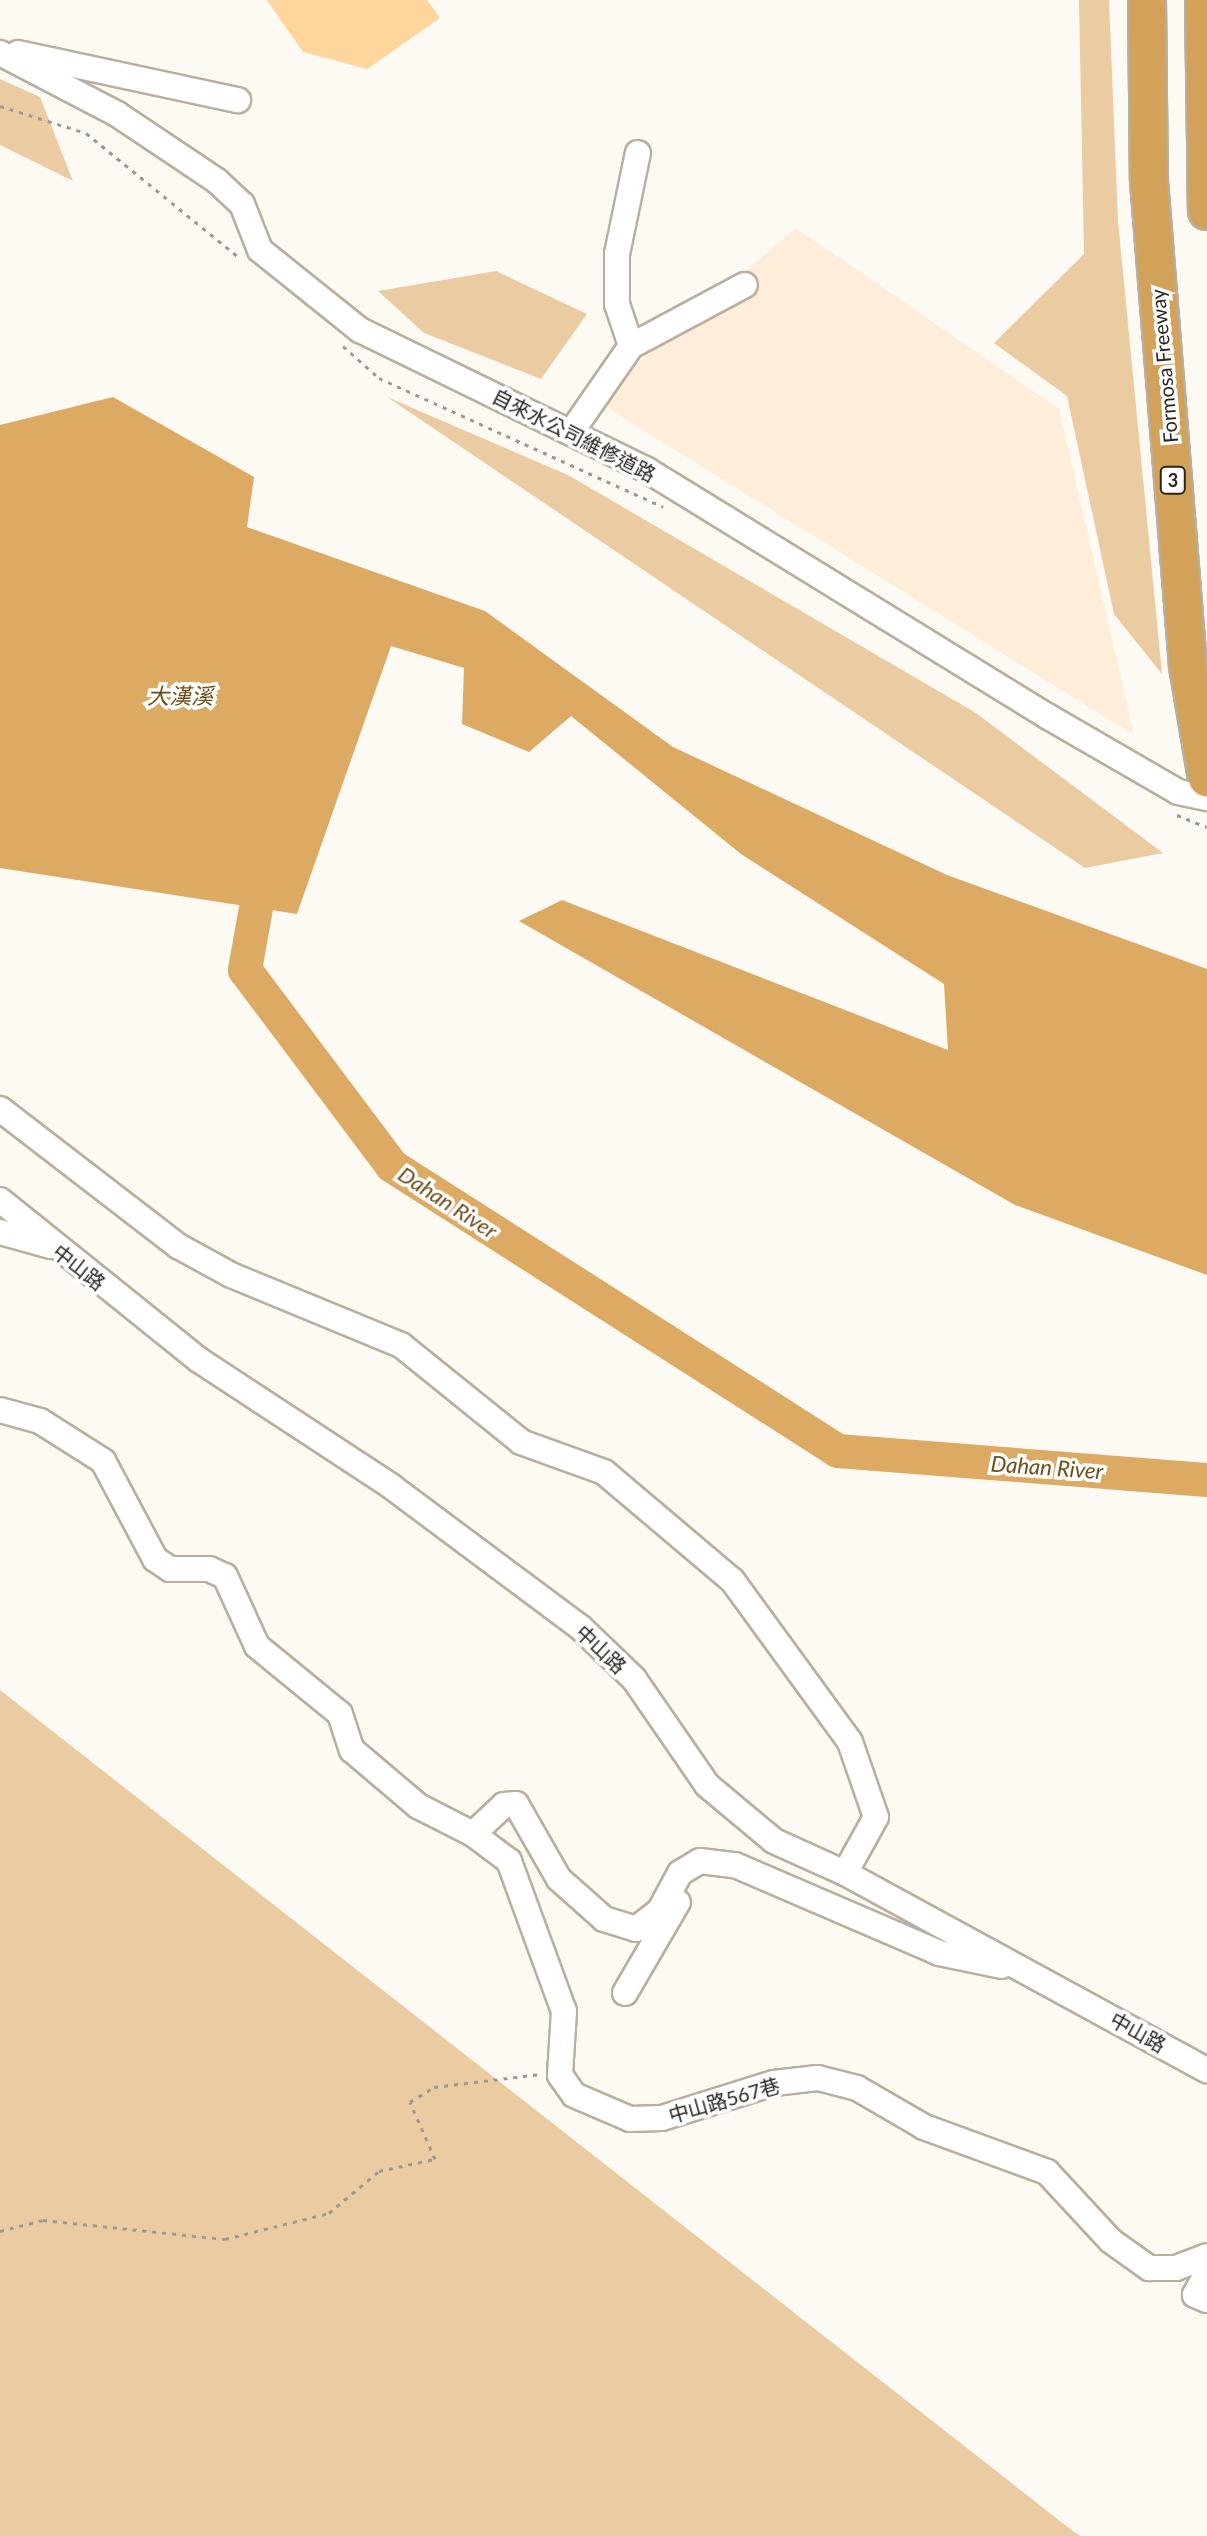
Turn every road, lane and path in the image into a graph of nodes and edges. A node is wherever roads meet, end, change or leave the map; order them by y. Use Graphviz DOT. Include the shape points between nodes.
graph roads {
  1 [pos="1147,0"];
  2 [pos="1204,0"];
  3 [pos="0,51"];
  4 [pos="238,100"];
  5 [pos="638,153"];
  6 [pos="1207,211"];
  7 [pos="745,285"];
  8 [pos="631,346"];
  9 [pos="572,431"];
  10 [pos="1192,785"];
  11 [pos="1207,798"];
  12 [pos="0,1109"];
  13 [pos="0,1200"];
  14 [pos="0,1232"];
  15 [pos="52,1246"];
  16 [pos="0,1410"];
  17 [pos="473,1834"];
  18 [pos="700,1861"];
  19 [pos="845,1873"];
  20 [pos="1030,1972"];
  21 [pos="625,1993"];
  22 [pos="1207,2070"];
  23 [pos="560,2075"];
  24 [pos="0,2231"];
  25 [pos="1207,2256"];
  26 [pos="1207,2273"];
  27 [pos="1207,2300"];
  1 -- 10 [label="highway, Formosa Freeway / 3" via="1149,181 1188,666"];
  2 -- 6 [label="highway"];
  3 -- 4 [label="street"];
  3 -- 9 [label="street, 自來水公司維修道路" via="117,114 217,181 242,204 260,250 360,330"];
  5 -- 8 [label="street" via="617,254 617,304"];
  7 -- 8 [label="street"];
  8 -- 9 [label="street"];
  9 -- 10 [label="street, 自來水公司維修道路"];
  10 -- 11 [label="street, 自來水公司維修道路"];
  12 -- 19 [label="street" via="178,1246 231,1275 401,1345 521,1442 604,1472 732,1580 850,1742 876,1817"];
  13 -- 15 [label="street, 中山路"];
  14 -- 15 [label="street"];
  15 -- 19 [label="street, 中山路" via="199,1360 392,1487 580,1627 634,1679 707,1785 774,1841"];
  16 -- 17 [label="street" via="40,1421 103,1461 155,1559 170,1569 209,1569 225,1576 257,1646 340,1714 352,1750 418,1806"];
  17 -- 18 [label="street" via="504,1805 516,1804 559,1879 604,1919 636,1929 660,1910 680,1873"];
  17 -- 23 [label="street" via="509,1861 564,2011"];
  18 -- 20 [label="street" via="735,1865 939,1953"];
  18 -- 21 [label="street"];
  19 -- 20 [label="street, 中山路"];
  20 -- 22 [label="street, 中山路"];
  23 -- 24 [label="path" via="517,2073 434,2087 410,2102 435,2159 379,2171 329,2213 225,2239 43,2220"];
  23 -- 25 [label="street, 中山路567巷" via="574,2095 630,2119 691,2111 774,2083 818,2078 857,2088 924,2127 1047,2172 1111,2241 1149,2268 1176,2268"];
  26 -- 27 [label="street" via="1195,2295"];
}
